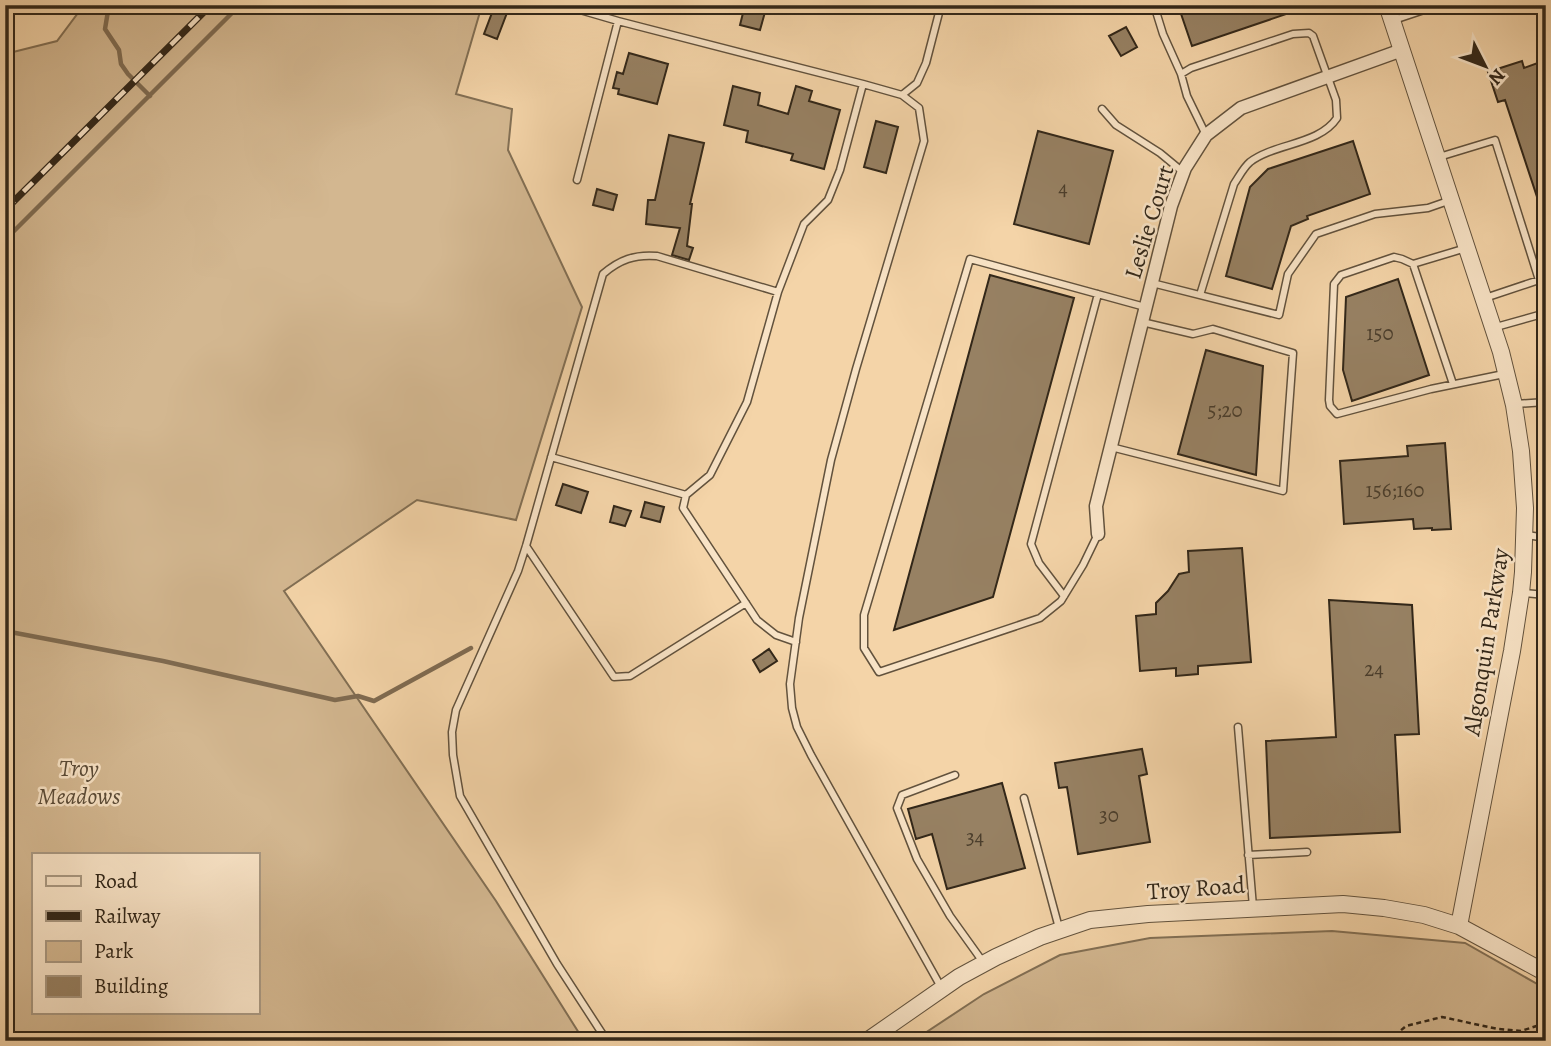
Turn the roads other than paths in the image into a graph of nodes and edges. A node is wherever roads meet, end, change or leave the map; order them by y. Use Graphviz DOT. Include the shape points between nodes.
graph roads {
  1 [pos="563,5"];
  2 [pos="942,5"];
  3 [pos="1154,5"];
  4 [pos="1439,5"];
  5 [pos="1390,13"];
  6 [pos="618,20"];
  7 [pos="1402,50"];
  8 [pos="1181,74"];
  9 [pos="1328,77"];
  10 [pos="863,84"];
  11 [pos="902,94"];
  12 [pos="1102,109"];
  13 [pos="1206,135"];
  14 [pos="1437,157"];
  15 [pos="1184,172"];
  16 [pos="577,180"];
  17 [pos="1452,200"];
  18 [pos="1467,247"];
  19 [pos="1413,264"];
  20 [pos="1543,279"];
  21 [pos="1152,283"];
  22 [pos="778,292"];
  23 [pos="1098,294"];
  24 [pos="1200,295"];
  25 [pos="1484,298"];
  26 [pos="1146,308"];
  27 [pos="1546,313"];
  28 [pos="1142,322"];
  29 [pos="1494,328"];
  30 [pos="1507,373"];
  31 [pos="1453,384"];
  32 [pos="1546,402"];
  33 [pos="1514,405"];
  34 [pos="1111,447"];
  35 [pos="551,457"];
  36 [pos="686,495"];
  37 [pos="1098,534"];
  38 [pos="1525,535"];
  39 [pos="1546,538"];
  40 [pos="526,547"];
  41 [pos="1521,593"];
  42 [pos="1546,595"];
  43 [pos="1064,596"];
  44 [pos="746,603"];
  45 [pos="796,642"];
  46 [pos="1238,727"];
  47 [pos="955,775"];
  48 [pos="1024,798"];
  49 [pos="1307,852"];
  50 [pos="1248,855"];
  51 [pos="1253,908"];
  52 [pos="1459,926"];
  53 [pos="1060,930"];
  54 [pos="984,963"];
  55 [pos="1546,973"];
  56 [pos="942,988"];
  57 [pos="607,1041"];
  58 [pos="867,1041"];
  1 -- 6 [label="lane"];
  2 -- 11 [label="lane" via="926,63 917,83"];
  3 -- 8 [label="lane"];
  4 -- 5 [label="lane"];
  5 -- 7 [label="street, Algonquin Parkway"];
  6 -- 10 [label="lane"];
  6 -- 16 [label="lane"];
  7 -- 9 [label="street, Leslie Court"];
  7 -- 14 [label="street, Algonquin Parkway"];
  8 -- 9 [label="lane" via="1293,34 1309,33"];
  8 -- 13 [label="lane"];
  9 -- 13 [label="street, Leslie Court" via="1241,108"];
  9 -- 24 [label="lane" via="1337,118 1327,130 1259,157 1241,173"];
  10 -- 11 [label="lane"];
  10 -- 22 [label="lane" via="828,200 804,224"];
  11 -- 45 [label="lane" via="919,108 924,141 831,460"];
  12 -- 15 [label="lane" via="1116,125"];
  13 -- 15 [label="street, Leslie Court"];
  14 -- 17 [label="street, Algonquin Parkway"];
  14 -- 20 [label="lane" via="1495,140"];
  15 -- 21 [label="street, Leslie Court"];
  17 -- 18 [label="street, Algonquin Parkway"];
  17 -- 24 [label="lane" via="1428,208 1375,214 1316,234 1288,274 1279,316"];
  18 -- 19 [label="lane"];
  18 -- 25 [label="street, Algonquin Parkway"];
  19 -- 31 [label="lane"];
  19 -- 31 [label="lane" via="1394,257 1341,275 1334,284 1330,406 1338,414"];
  20 -- 25 [label="lane"];
  21 -- 24 [label="lane"];
  21 -- 26 [label="street, Leslie Court"];
  22 -- 35 [label="lane" via="657,256 639,255 612,265 599,283"];
  22 -- 36 [label="lane" via="747,402 710,475"];
  23 -- 26 [label="lane"];
  23 -- 43 [label="lane" via="1031,544"];
  23 -- 43 [label="lane" via="970,259 864,615 864,648 879,672 1040,618"];
  25 -- 29 [label="street, Algonquin Parkway"];
  26 -- 28 [label="street, Leslie Court"];
  27 -- 29 [label="lane"];
  28 -- 34 [label="street, Leslie Court"];
  28 -- 34 [label="lane" via="1193,334 1213,329 1293,352 1283,491"];
  29 -- 30 [label="street, Algonquin Parkway"];
  30 -- 31 [label="lane"];
  30 -- 33 [label="street, Algonquin Parkway"];
  32 -- 33 [label="lane"];
  33 -- 38 [label="street, Algonquin Parkway" via="1524,481"];
  34 -- 37 [label="street, Leslie Court" via="1096,506"];
  35 -- 36 [label="lane"];
  35 -- 40 [label="lane"];
  36 -- 44 [label="lane" via="683,508"];
  37 -- 43 [label="lane"];
  38 -- 39 [label="lane"];
  38 -- 41 [label="street, Algonquin Parkway"];
  40 -- 44 [label="lane" via="614,677 630,676"];
  40 -- 57 [label="lane" via="456,710 452,732 455,776 477,828"];
  41 -- 42 [label="lane"];
  41 -- 52 [label="street, Algonquin Parkway"];
  44 -- 45 [label="lane" via="757,620 776,635"];
  45 -- 56 [label="lane" via="790,684 797,727"];
  46 -- 50 [label="lane"];
  47 -- 54 [label="lane" via="902,795 897,808 917,859"];
  48 -- 53 [label="lane"];
  49 -- 50 [label="lane"];
  50 -- 51 [label="lane"];
  51 -- 52 [label="street, Troy Road" via="1343,904 1424,915"];
  51 -- 53 [label="street, Troy Road" via="1090,920"];
  52 -- 55 [label="street, Troy Road"];
  53 -- 54 [label="street, Troy Road"];
  54 -- 56 [label="street, Troy Road"];
  56 -- 58 [label="street, Troy Road"];
}
